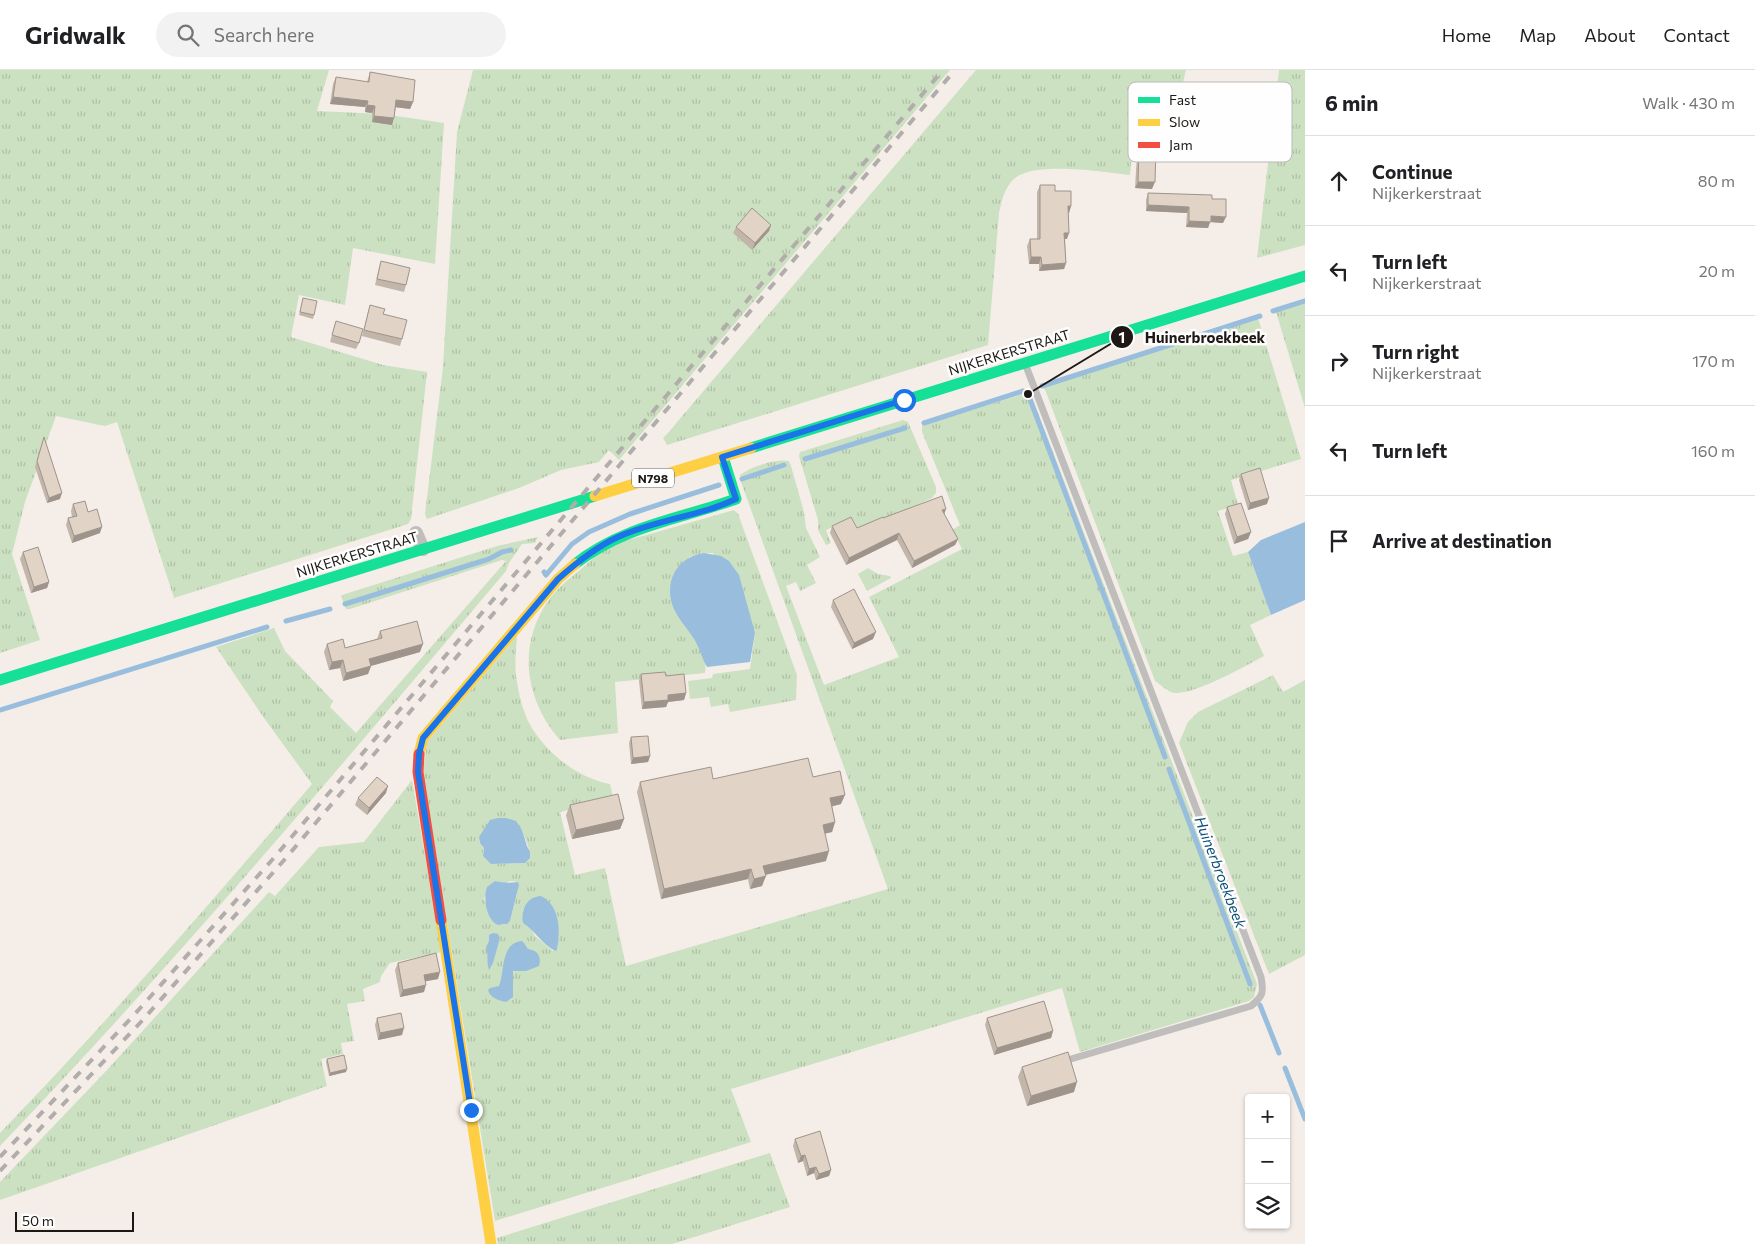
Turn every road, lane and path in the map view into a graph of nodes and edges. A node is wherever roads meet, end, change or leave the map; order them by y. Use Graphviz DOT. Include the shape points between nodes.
graph roads {
  1 [pos="1305,276"];
  2 [pos="1025,363"];
  3 [pos="722,457"];
  4 [pos="416,534"];
  5 [pos="423,549"];
  6 [pos="0,680"];
  7 [pos="1071,1059"];
  8 [pos="491,1244"];
  1 -- 2 [label="main road, NIJKERKERSTRAAT / N798"];
  2 -- 3 [label="main road, NIJKERKERSTRAAT / N798"];
  2 -- 7 [label="lane" via="1263,988 1261,998 1251,1006"];
  3 -- 5 [label="main road, NIJKERKERSTRAAT / N798"];
  3 -- 8 [label="main road" via="736,499 630,532 605,544 573,566 558,579 423,738 418,772"];
  4 -- 5 [label="street"];
  5 -- 6 [label="main road, NIJKERKERSTRAAT / N798"];
}
